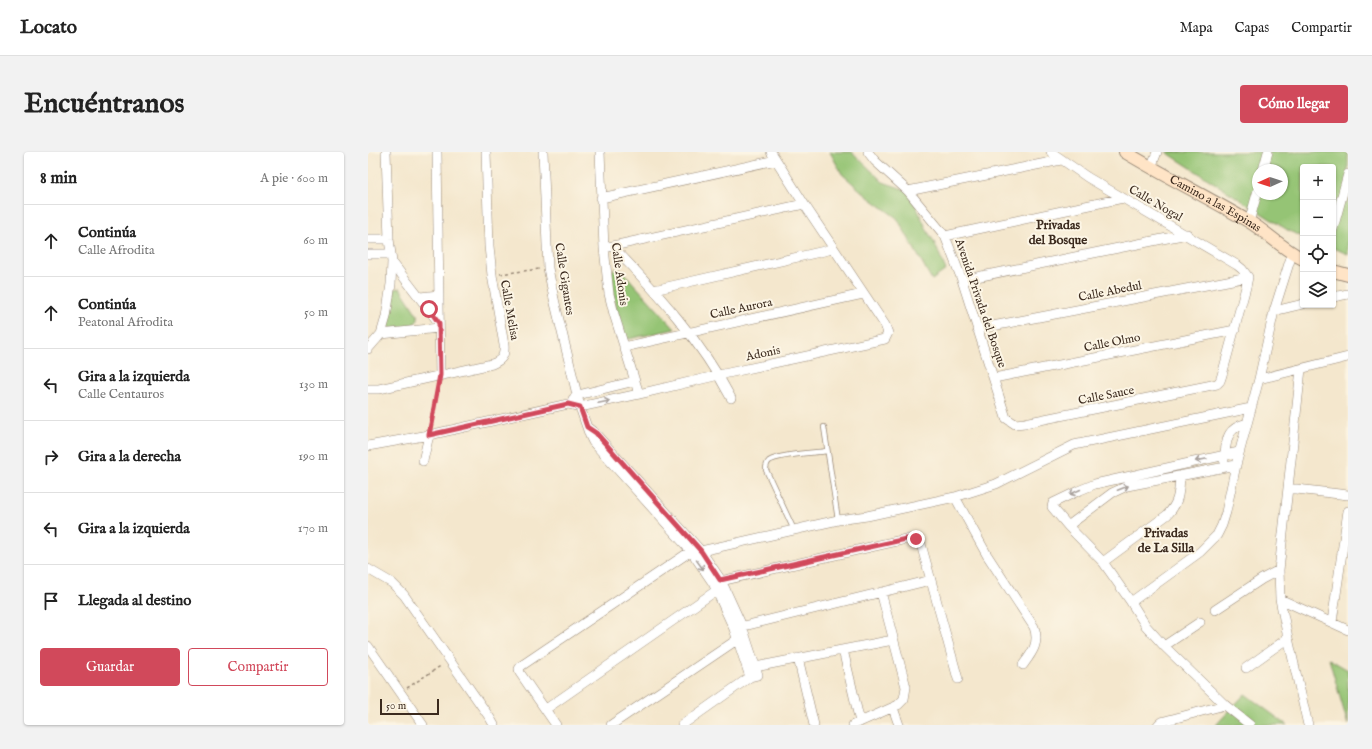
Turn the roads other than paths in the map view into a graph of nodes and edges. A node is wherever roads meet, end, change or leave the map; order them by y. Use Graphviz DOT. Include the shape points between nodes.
graph roads {
  1 [pos="386,152"];
  2 [pos="437,152"];
  3 [pos="486,152"];
  4 [pos="543,152"];
  5 [pos="600,152"];
  6 [pos="868,152"];
  7 [pos="1051,152"];
  8 [pos="1124,152"];
  9 [pos="1157,152"];
  10 [pos="1268,152"];
  11 [pos="774,156"];
  12 [pos="1061,160"];
  13 [pos="1265,164"];
  14 [pos="1151,168"];
  15 [pos="1348,174"];
  16 [pos="908,191"];
  17 [pos="601,198"];
  18 [pos="1123,198"];
  19 [pos="1256,200"];
  20 [pos="804,204"];
  21 [pos="1336,218"];
  22 [pos="1250,222"];
  23 [pos="1187,234"];
  24 [pos="945,236"];
  25 [pos="368,239"];
  26 [pos="389,239"];
  27 [pos="608,248"];
  28 [pos="833,249"];
  29 [pos="368,254"];
  30 [pos="1297,256"];
  31 [pos="391,258"];
  32 [pos="1336,272"];
  33 [pos="1348,275"];
  34 [pos="1248,277"];
  35 [pos="962,280"];
  36 [pos="654,290"];
  37 [pos="863,294"];
  38 [pos="1348,294"];
  39 [pos="439,295"];
  40 [pos="1336,296"];
  41 [pos="420,297"];
  42 [pos="1300,305"];
  43 [pos="1274,311"];
  44 [pos="439,325"];
  45 [pos="977,329"];
  46 [pos="1235,330"];
  47 [pos="689,332"];
  48 [pos="381,334"];
  49 [pos="624,347"];
  50 [pos="368,349"];
  51 [pos="1348,357"];
  52 [pos="1301,369"];
  53 [pos="440,375"];
  54 [pos="719,375"];
  55 [pos="994,378"];
  56 [pos="1259,378"];
  57 [pos="635,381"];
  58 [pos="368,389"];
  59 [pos="640,394"];
  60 [pos="578,395"];
  61 [pos="731,398"];
  62 [pos="568,404"];
  63 [pos="580,407"];
  64 [pos="1251,408"];
  65 [pos="1006,418"];
  66 [pos="1247,423"];
  67 [pos="587,427"];
  68 [pos="824,427"];
  69 [pos="429,435"];
  70 [pos="368,446"];
  71 [pos="827,451"];
  72 [pos="1239,452"];
  73 [pos="1225,455"];
  74 [pos="423,461"];
  75 [pos="1236,465"];
  76 [pos="1223,468"];
  77 [pos="1180,476"];
  78 [pos="1288,488"];
  79 [pos="1348,495"];
  80 [pos="955,497"];
  81 [pos="1348,511"];
  82 [pos="838,520"];
  83 [pos="1068,526"];
  84 [pos="794,530"];
  85 [pos="691,551"];
  86 [pos="701,551"];
  87 [pos="1103,562"];
  88 [pos="368,569"];
  89 [pos="1279,570"];
  90 [pos="931,580"];
  91 [pos="717,584"];
  92 [pos="881,592"];
  93 [pos="1280,599"];
  94 [pos="1131,602"];
  95 [pos="1215,610"];
  96 [pos="1200,622"];
  97 [pos="1332,622"];
  98 [pos="738,627"];
  99 [pos="1348,630"];
  100 [pos="1288,638"];
  101 [pos="738,639"];
  102 [pos="893,640"];
  103 [pos="368,646"];
  104 [pos="1164,646"];
  105 [pos="843,650"];
  106 [pos="798,658"];
  107 [pos="1023,666"];
  108 [pos="1246,668"];
  109 [pos="750,671"];
  110 [pos="958,679"];
  111 [pos="1225,705"];
  112 [pos="893,708"];
  113 [pos="546,709"];
  114 [pos="857,724"];
  115 [pos="423,725"];
  116 [pos="494,725"];
  117 [pos="556,725"];
  118 [pos="611,725"];
  119 [pos="682,725"];
  120 [pos="814,725"];
  121 [pos="899,725"];
  122 [pos="1158,725"];
  123 [pos="1250,725"];
  124 [pos="1308,725"];
  1 -- 26 [label="street"];
  2 -- 39 [label="street"];
  3 -- 53 [label="street, Calle Melisa" via="489,246 504,356 492,364"];
  4 -- 60 [label="street, Calle Gigantes" via="548,268"];
  5 -- 17 [label="street, Calle Adonis"];
  6 -- 16 [label="street, Avenida Privada del Bosque"];
  7 -- 12 [label="street, Calle Nogal"];
  8 -- 14 [label="street, Camino a las Espinas"];
  9 -- 14 [label="street"];
  10 -- 13 [label="street"];
  11 -- 17 [label="street"];
  11 -- 20 [label="street"];
  12 -- 16 [label="street"];
  12 -- 18 [label="street, Calle Nogal"];
  14 -- 22 [label="street, Camino a las Espinas"];
  15 -- 21 [label="street"];
  16 -- 24 [label="street, Avenida Privada del Bosque"];
  17 -- 27 [label="street, Calle Adonis"];
  18 -- 23 [label="street, Calle Nogal"];
  18 -- 24 [label="street"];
  19 -- 22 [label="street"];
  20 -- 27 [label="street"];
  20 -- 28 [label="street"];
  22 -- 30 [label="street, Camino a las Espinas"];
  23 -- 34 [label="street, Calle Nogal" via="1242,268"];
  23 -- 35 [label="street"];
  24 -- 35 [label="street, Avenida Privada del Bosque"];
  25 -- 26 [label="street"];
  26 -- 31 [label="street"];
  27 -- 36 [label="street"];
  27 -- 49 [label="street, Calle Adonis" via="608,294"];
  28 -- 36 [label="street"];
  28 -- 37 [label="street"];
  29 -- 31 [label="street"];
  30 -- 43 [label="street"];
  31 -- 41 [label="street"];
  31 -- 48 [label="street" via="389,299"];
  32 -- 33 [label="street"];
  34 -- 45 [label="street, Calle Abedul"];
  34 -- 46 [label="street"];
  35 -- 45 [label="street, Avenida Privada del Bosque"];
  36 -- 47 [label="street"];
  37 -- 47 [label="street, Calle Aurora"];
  37 -- 54 [label="street, Adonis" via="885,325 888,333 885,339"];
  38 -- 40 [label="street"];
  39 -- 41 [label="street"];
  39 -- 44 [label="street"];
  41 -- 44 [label="street"];
  42 -- 43 [label="street"];
  43 -- 56 [label="street"];
  44 -- 48 [label="street"];
  44 -- 53 [label="street"];
  45 -- 55 [label="street, Avenida Privada del Bosque"];
  46 -- 55 [label="street, Calle Olmo"];
  46 -- 65 [label="street, Calle Sauce" via="1221,378 1212,386 1025,423 1015,424"];
  47 -- 49 [label="street, Calle Aurora"];
  47 -- 54 [label="street"];
  48 -- 50 [label="street"];
  49 -- 57 [label="street, Calle Adonis"];
  51 -- 52 [label="street"];
  52 -- 56 [label="street"];
  52 -- 78 [label="street"];
  53 -- 58 [label="street, Calle Melisa" via="380,389"];
  54 -- 59 [label="street, Adonis"];
  54 -- 61 [label="street"];
  55 -- 65 [label="street, Avenida Privada del Bosque"];
  56 -- 64 [label="street"];
  57 -- 59 [label="street, Calle Adonis"];
  57 -- 60 [label="street"];
  63 -- 59 [label="street, Adonis, one-way"];
  60 -- 62 [label="street"];
  60 -- 63 [label="street, Calle Gigantes"];
  62 -- 63 [label="street"];
  62 -- 69 [label="street"];
  63 -- 67 [label="street, Calle Gigantes"];
  64 -- 66 [label="street"];
  64 -- 80 [label="street" via="1074,445 996,484"];
  66 -- 72 [label="street"];
  66 -- 73 [label="street" via="1231,430"];
  67 -- 85 [label="street, Calle Gigantes" via="593,442"];
  67 -- 86 [label="street" via="596,433"];
  68 -- 71 [label="lane"];
  69 -- 70 [label="street"];
  69 -- 74 [label="street"];
  71 -- 82 [label="lane"];
  71 -- 84 [label="lane" via="777,457 766,466"];
  72 -- 73 [label="street"];
  72 -- 75 [label="street"];
  73 -- 76 [label="street"];
  73 -- 83 [label="street, one-way" via="1078,490 1053,503 1053,510"];
  75 -- 76 [label="street"];
  75 -- 94 [label="street" via="1226,512 1217,535 1200,552"];
  76 -- 77 [label="street"];
  83 -- 77 [label="street, one-way" via="1118,490"];
  77 -- 87 [label="street" via="1178,499 1173,510"];
  78 -- 79 [label="street"];
  78 -- 89 [label="street"];
  80 -- 82 [label="street"];
  80 -- 107 [label="street" via="987,555 1034,627 1036,647"];
  81 -- 97 [label="street"];
  82 -- 84 [label="street"];
  83 -- 87 [label="street"];
  84 -- 86 [label="street"];
  85 -- 86 [label="street"];
  85 -- 91 [label="street, Calle Gigantes, one-way"];
  85 -- 113 [label="street" via="521,666 520,673"];
  86 -- 91 [label="street"];
  87 -- 94 [label="street"];
  88 -- 116 [label="street" via="392,583 404,595"];
  89 -- 93 [label="street"];
  89 -- 95 [label="street"];
  90 -- 91 [label="street" via="921,544 916,539 906,539"];
  90 -- 92 [label="street"];
  90 -- 110 [label="street"];
  91 -- 98 [label="street"];
  91 -- 113 [label="street"];
  92 -- 98 [label="street"];
  92 -- 102 [label="street"];
  93 -- 97 [label="street"];
  93 -- 100 [label="street"];
  94 -- 104 [label="street" via="1146,626"];
  96 -- 104 [label="street"];
  97 -- 99 [label="street"];
  98 -- 101 [label="street"];
  98 -- 109 [label="street"];
  100 -- 108 [label="street"];
  100 -- 124 [label="street"];
  101 -- 109 [label="street"];
  101 -- 118 [label="street"];
  102 -- 105 [label="street"];
  102 -- 112 [label="street" via="906,688 904,699"];
  103 -- 115 [label="street"];
  104 -- 111 [label="street"];
  105 -- 106 [label="street"];
  105 -- 114 [label="street"];
  106 -- 109 [label="street"];
  106 -- 120 [label="street"];
  109 -- 119 [label="street"];
  111 -- 122 [label="street" via="1161,722"];
  111 -- 123 [label="street"];
  112 -- 114 [label="street"];
  112 -- 121 [label="street"];
  113 -- 117 [label="street"];
}
